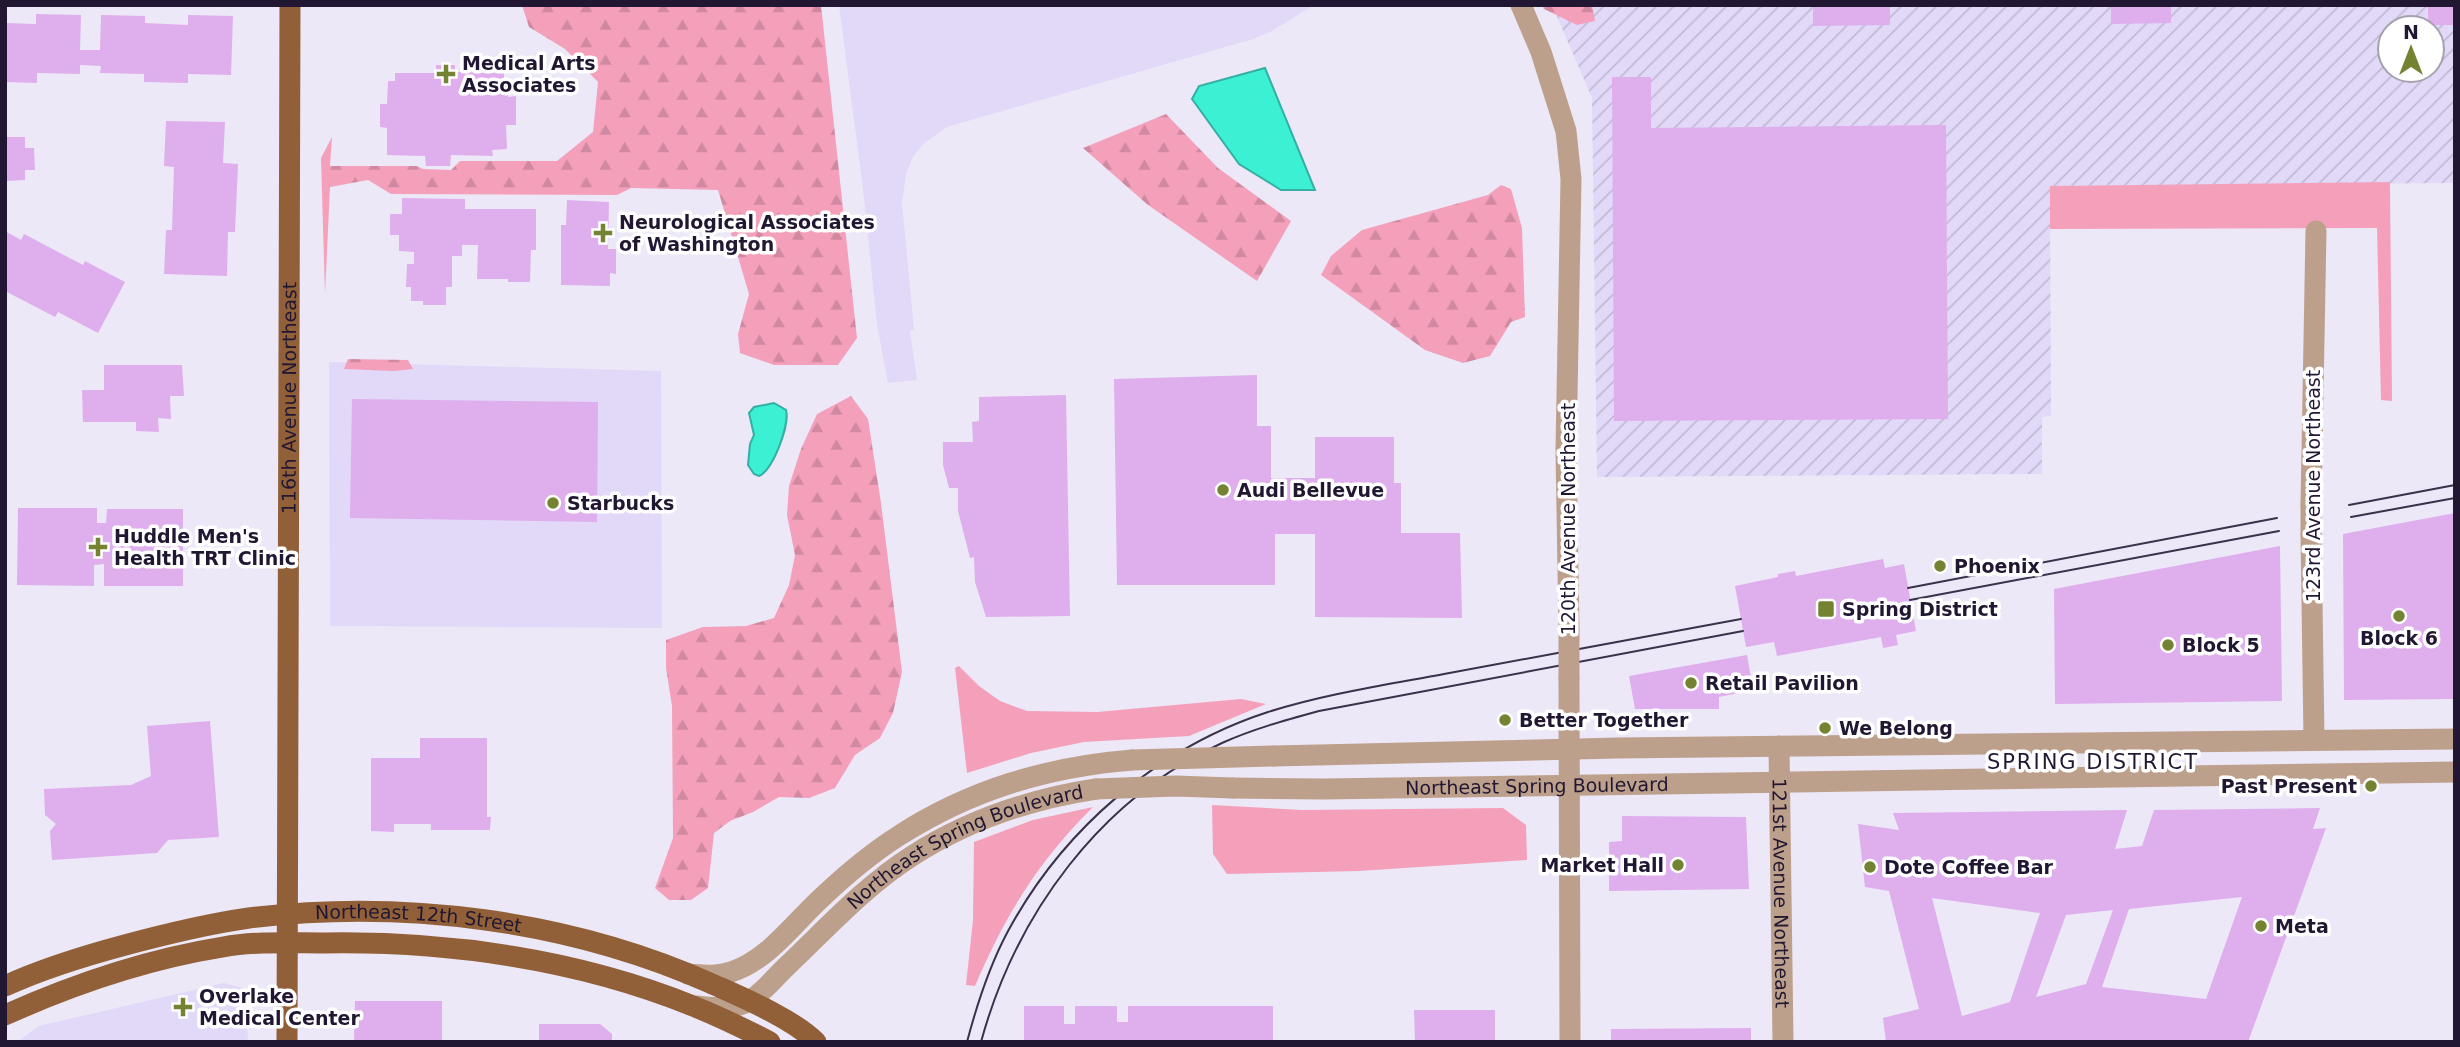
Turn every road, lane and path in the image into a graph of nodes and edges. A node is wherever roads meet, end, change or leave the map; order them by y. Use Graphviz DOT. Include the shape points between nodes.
graph roads {
  1 [pos="290,5"];
  2 [pos="1521,5"];
  3 [pos="2316,231"];
  4 [pos="2455,739"];
  5 [pos="2314,740"];
  6 [pos="1779,746"];
  7 [pos="1569,749"];
  8 [pos="2455,772"];
  9 [pos="1780,783"];
  10 [pos="1569,785"];
  11 [pos="287,915"];
  12 [pos="287,943"];
  13 [pos="688,974"];
  14 [pos="5,986"];
  15 [pos="750,1001"];
  16 [pos="691,1005"];
  17 [pos="5,1014"];
  18 [pos="287,1042"];
  19 [pos="771,1042"];
  20 [pos="816,1042"];
  21 [pos="1570,1042"];
  22 [pos="1783,1042"];
  1 -- 11 [label="main road, 116th Avenue Northeast"];
  2 -- 7 [label="street, 120th Avenue Northeast, bridge" via="1566,131 1571,179 1566,450"];
  3 -- 5 [label="street, 123rd Avenue Northeast, bridge" via="2311,504"];
  4 -- 5 [label="street, Northeast Spring Boulevard"];
  5 -- 6 [label="street, Northeast Spring Boulevard"];
  6 -- 7 [label="street, Northeast Spring Boulevard"];
  6 -- 9 [label="street, 121st Avenue Northeast"];
  7 -- 10 [label="street, 120th Avenue Northeast"];
  7 -- 13 [label="street, Northeast Spring Boulevard, bridge" via="1132,760 1044,772 984,792 928,818 880,849 760,957 731,972"];
  8 -- 9 [label="street, Northeast Spring Boulevard"];
  9 -- 10 [label="street, Northeast Spring Boulevard"];
  9 -- 22 [label="street, 121st Avenue Northeast"];
  10 -- 15 [label="street, Northeast Spring Boulevard, bridge" via="1142,786 1096,789 1031,802 931,844 883,877"];
  10 -- 21 [label="street, 120th Avenue Northeast"];
  11 -- 12 [label="main road, 116th Avenue Northeast"];
  11 -- 13 [label="main road, Northeast 12th Street" via="424,915 505,923 610,947"];
  11 -- 14 [label="main road, Northeast 12th Street" via="216,923 152,938 32,973"];
  12 -- 16 [label="main road, Northeast 12th Street" via="392,943 486,953 580,971"];
  12 -- 17 [label="main road, Northeast 12th Street" via="223,947 159,961 64,989"];
  12 -- 18 [label="main road, 116th Avenue Northeast"];
  13 -- 15 [label="main road, Northeast 12th Street"];
  15 -- 16 [label="street" via="724,1007"];
  15 -- 20 [label="main road, Northeast 12th Street"];
  16 -- 19 [label="main road, Northeast 12th Street"];
}
